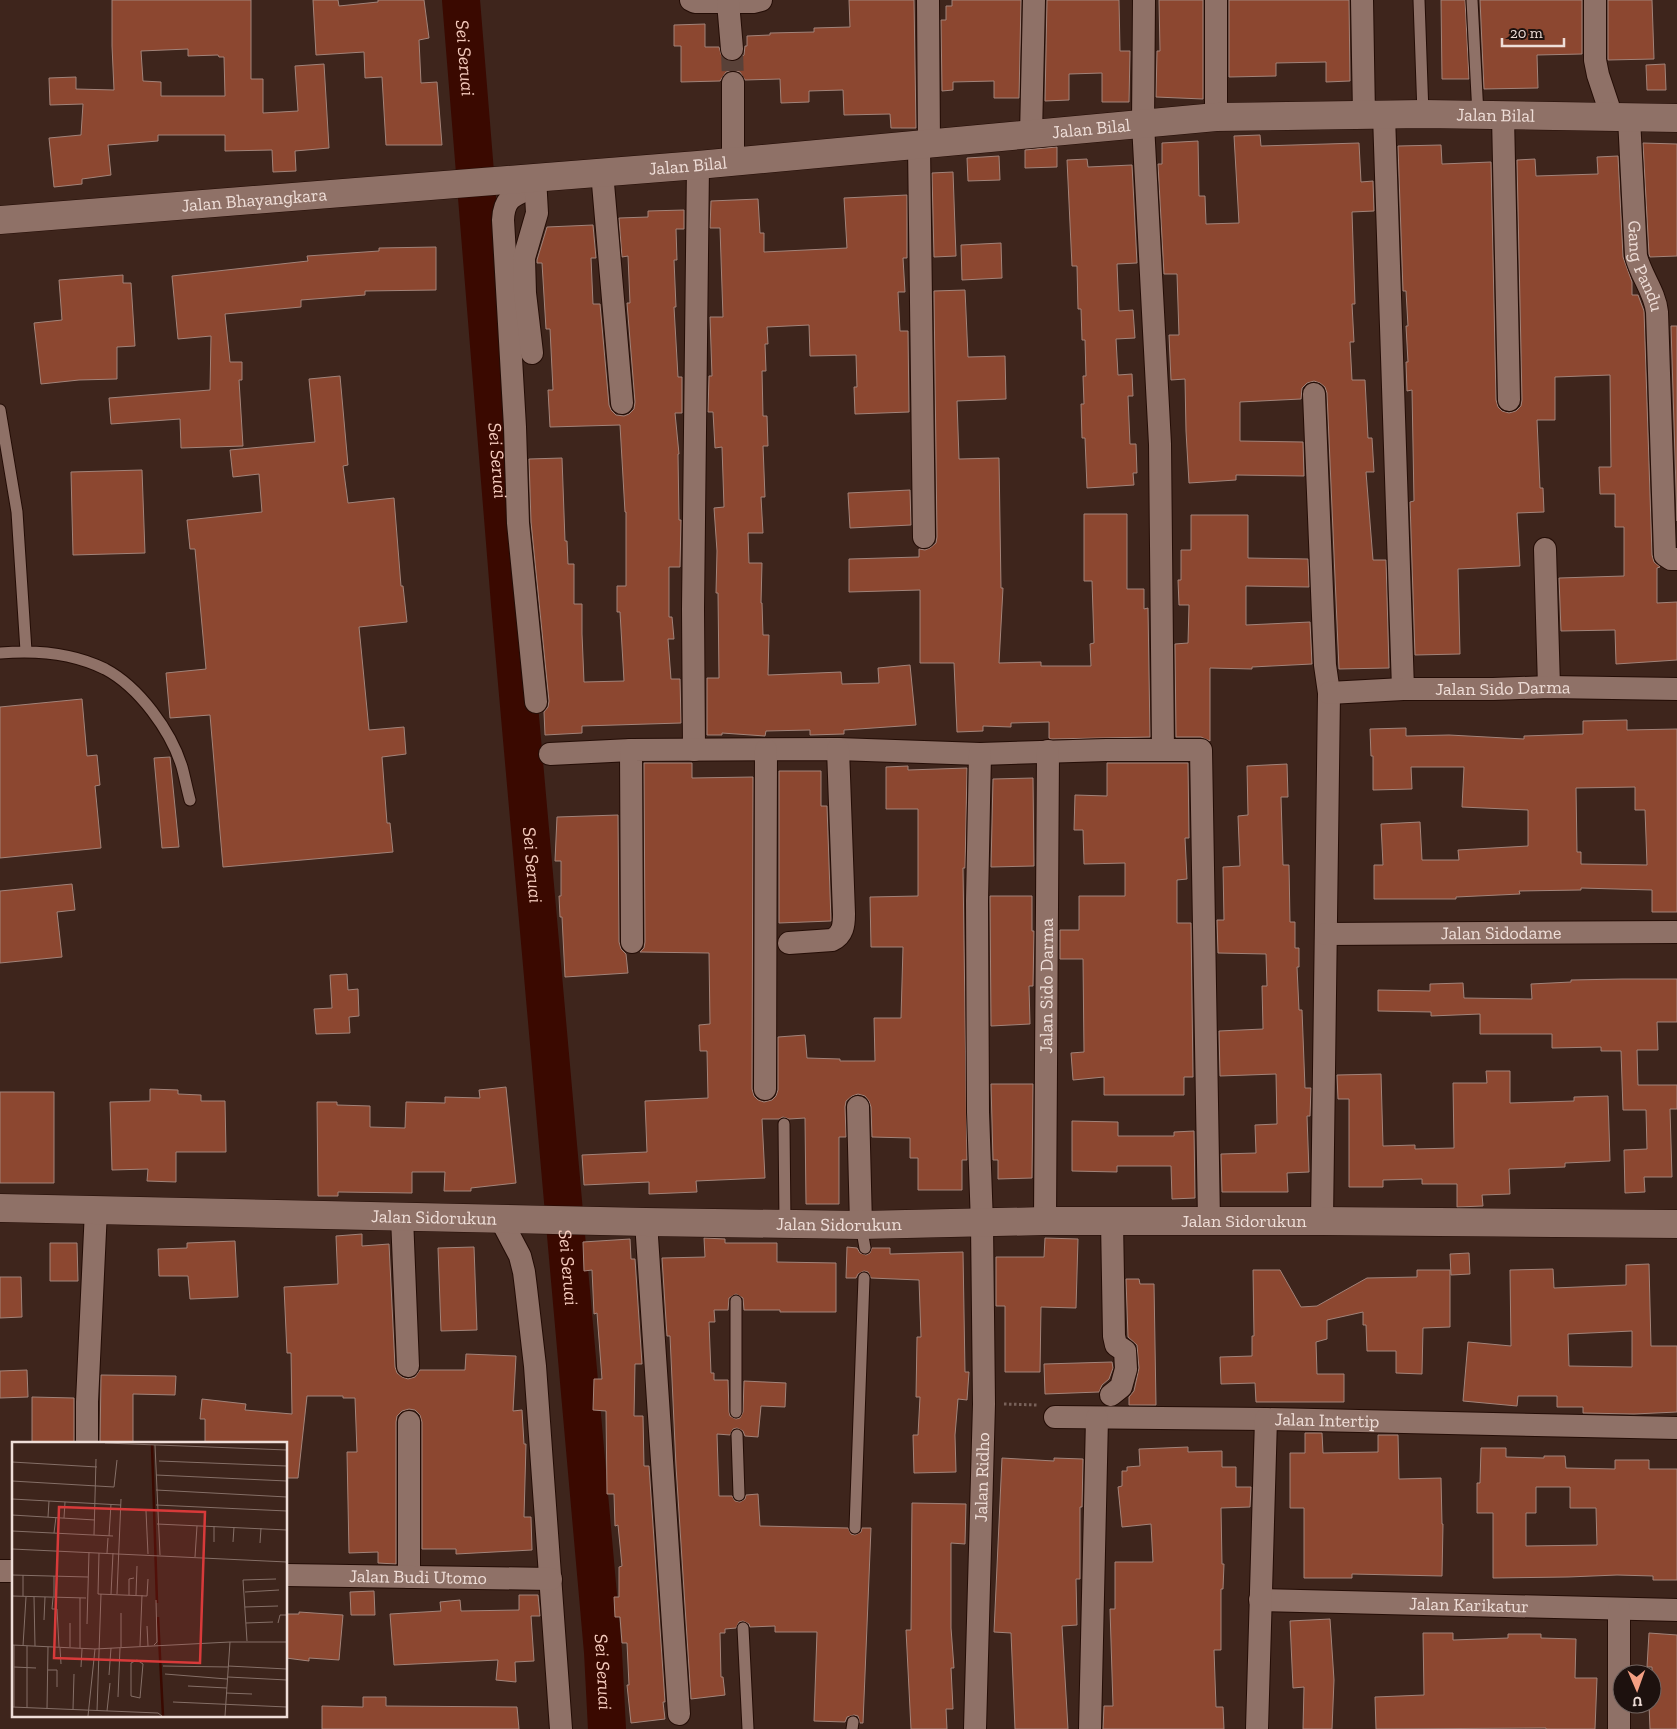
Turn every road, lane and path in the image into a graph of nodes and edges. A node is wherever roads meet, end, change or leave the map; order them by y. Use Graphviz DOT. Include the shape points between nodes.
graph roads {
  1 [pos="691,0"];
  2 [pos="761,0"];
  3 [pos="928,0"];
  4 [pos="1034,0"];
  5 [pos="1144,0"];
  6 [pos="1216,0"];
  7 [pos="1362,0"];
  8 [pos="1419,0"];
  9 [pos="1472,0"];
  10 [pos="1595,0"];
  11 [pos="728,2"];
  12 [pos="732,49"];
  13 [pos="733,83"];
  14 [pos="1423,114"];
  15 [pos="1374,115"];
  16 [pos="1491,116"];
  17 [pos="1216,118"];
  18 [pos="1621,118"];
  19 [pos="1677,118"];
  20 [pos="1143,124"];
  21 [pos="1031,135"];
  22 [pos="924,144"];
  23 [pos="733,162"];
  24 [pos="698,165"];
  25 [pos="602,172"];
  26 [pos="507,179"];
  27 [pos="535,182"];
  28 [pos="0,220"];
  29 [pos="532,353"];
  30 [pos="1314,394"];
  31 [pos="1509,400"];
  32 [pos="622,403"];
  33 [pos="0,410"];
  34 [pos="924,537"];
  35 [pos="1545,549"];
  36 [pos="1677,559"];
  37 [pos="26,651"];
  38 [pos="0,653"];
  39 [pos="1549,687"];
  40 [pos="1403,689"];
  41 [pos="1677,690"];
  42 [pos="1329,693"];
  43 [pos="536,702"];
  44 [pos="838,749"];
  45 [pos="632,750"];
  46 [pos="694,750"];
  47 [pos="766,750"];
  48 [pos="1163,750"];
  49 [pos="1048,751"];
  50 [pos="550,754"];
  51 [pos="980,754"];
  52 [pos="190,800"];
  53 [pos="1677,932"];
  54 [pos="1326,934"];
  55 [pos="632,942"];
  56 [pos="789,943"];
  57 [pos="765,1089"];
  58 [pos="858,1107"];
  59 [pos="784,1124"];
  60 [pos="0,1208"];
  61 [pos="96,1210"];
  62 [pos="402,1217"];
  63 [pos="507,1218"];
  64 [pos="1045,1221"];
  65 [pos="1112,1221"];
  66 [pos="1208,1221"];
  67 [pos="1322,1221"];
  68 [pos="646,1222"];
  69 [pos="785,1223"];
  70 [pos="982,1224"];
  71 [pos="1677,1224"];
  72 [pos="863,1236"];
  73 [pos="864,1278"];
  74 [pos="736,1301"];
  75 [pos="408,1366"];
  76 [pos="1111,1395"];
  77 [pos="984,1404"];
  78 [pos="736,1412"];
  79 [pos="1055,1417"];
  80 [pos="1097,1418"];
  81 [pos="1266,1419"];
  82 [pos="409,1422"];
  83 [pos="1677,1428"];
  84 [pos="737,1435"];
  85 [pos="87,1442"];
  86 [pos="738,1495"];
  87 [pos="855,1528"];
  88 [pos="288,1575"];
  89 [pos="410,1577"];
  90 [pos="551,1579"];
  91 [pos="1260,1600"];
  92 [pos="1618,1609"];
  93 [pos="1677,1610"];
  94 [pos="744,1628"];
  95 [pos="679,1714"];
  96 [pos="561,1729"];
  97 [pos="748,1729"];
  98 [pos="975,1729"];
  99 [pos="1090,1729"];
  100 [pos="1257,1729"];
  101 [pos="1619,1729"];
  1 -- 11 [label="street"];
  2 -- 11 [label="street"];
  3 -- 22 [label="street"];
  4 -- 21 [label="street"];
  5 -- 20 [label="street"];
  6 -- 17 [label="street"];
  7 -- 15 [label="street"];
  8 -- 14 [label="lane"];
  9 -- 16 [label="lane"];
  10 -- 18 [label="street, Gang Pandu" via="1598,75"];
  11 -- 12 [label="street"];
  13 -- 23 [label="street"];
  14 -- 15 [label="street, Jalan Bilal"];
  14 -- 16 [label="street, Jalan Bilal"];
  15 -- 17 [label="street, Jalan Bilal"];
  15 -- 40 [label="street"];
  16 -- 18 [label="street, Jalan Bilal"];
  16 -- 31 [label="street"];
  17 -- 20 [label="street, Jalan Bilal"];
  18 -- 19 [label="street, Jalan Bilal"];
  18 -- 36 [label="street, Gang Pandu" via="1636,256 1658,312 1664,555"];
  20 -- 21 [label="street, Jalan Bilal"];
  20 -- 48 [label="street" via="1160,444"];
  21 -- 22 [label="street, Jalan Bilal"];
  22 -- 23 [label="street, Jalan Bilal"];
  22 -- 34 [label="street"];
  23 -- 24 [label="street, Jalan Bilal"];
  24 -- 25 [label="street, Jalan Bilal"];
  24 -- 46 [label="street"];
  25 -- 27 [label="street, Jalan Bilal"];
  25 -- 32 [label="street"];
  26 -- 27 [label="street, Jalan Bilal"];
  26 -- 28 [label="street, Jalan Bhayangkara"];
  27 -- 29 [label="street" via="537,213 524,258"];
  27 -- 43 [label="street" via="510,198 503,220 518,523"];
  30 -- 42 [label="street" via="1325,665"];
  33 -- 37 [label="lane" via="17,512"];
  35 -- 39 [label="street"];
  37 -- 38 [label="lane"];
  37 -- 52 [label="lane" via="73,658 106,670 130,688 152,710 170,738 182,766"];
  39 -- 40 [label="street, Jalan Sido Darma"];
  39 -- 41 [label="street, Jalan Sido Darma"];
  40 -- 42 [label="street, Jalan Sido Darma"];
  42 -- 54 [label="street"];
  44 -- 47 [label="street"];
  44 -- 51 [label="street"];
  44 -- 56 [label="street" via="843,928 832,940"];
  45 -- 46 [label="street"];
  45 -- 50 [label="street"];
  45 -- 55 [label="street"];
  46 -- 47 [label="street"];
  47 -- 57 [label="street"];
  48 -- 49 [label="street"];
  48 -- 66 [label="street" via="1200,750"];
  49 -- 51 [label="street"];
  49 -- 64 [label="street, Jalan Sido Darma"];
  51 -- 70 [label="street, Jalan Ridho" via="977,901"];
  53 -- 54 [label="street, Jalan Sidodame"];
  54 -- 67 [label="street"];
  58 -- 72 [label="street"];
  59 -- 69 [label="lane"];
  60 -- 61 [label="street, Jalan Sidorukun"];
  61 -- 62 [label="street, Jalan Sidorukun"];
  61 -- 85 [label="street"];
  62 -- 63 [label="street, Jalan Sidorukun"];
  62 -- 75 [label="street"];
  63 -- 68 [label="street, Jalan Sidorukun"];
  63 -- 90 [label="street" via="524,1272 535,1366"];
  64 -- 65 [label="street, Jalan Sidorukun"];
  64 -- 70 [label="street, Jalan Sidorukun"];
  65 -- 66 [label="street, Jalan Sidorukun"];
  65 -- 76 [label="street" via="1114,1342 1125,1350 1126,1369 1121,1387"];
  66 -- 67 [label="street, Jalan Sidorukun"];
  67 -- 71 [label="street, Jalan Sidorukun"];
  68 -- 69 [label="street, Jalan Sidorukun"];
  68 -- 95 [label="street"];
  69 -- 72 [label="street, Jalan Sidorukun"];
  70 -- 72 [label="street, Jalan Sidorukun"];
  70 -- 77 [label="street, Jalan Ridho"];
  73 -- 87 [label="lane"];
  74 -- 78 [label="lane"];
  77 -- 79 [label="path" via="1035,1404"];
  77 -- 98 [label="street, Jalan Ridho"];
  79 -- 80 [label="street, Jalan Intertip"];
  80 -- 81 [label="street, Jalan Intertip"];
  80 -- 99 [label="street"];
  81 -- 83 [label="street, Jalan Intertip"];
  81 -- 91 [label="street"];
  82 -- 89 [label="street"];
  84 -- 86 [label="lane"];
  88 -- 89 [label="street, Jalan Budi Utomo"];
  89 -- 90 [label="street, Jalan Budi Utomo"];
  90 -- 96 [label="street"];
  91 -- 92 [label="street, Jalan Karikatur"];
  91 -- 100 [label="street"];
  92 -- 93 [label="street, Jalan Karikatur"];
  92 -- 101 [label="street"];
  94 -- 97 [label="lane"];
}
